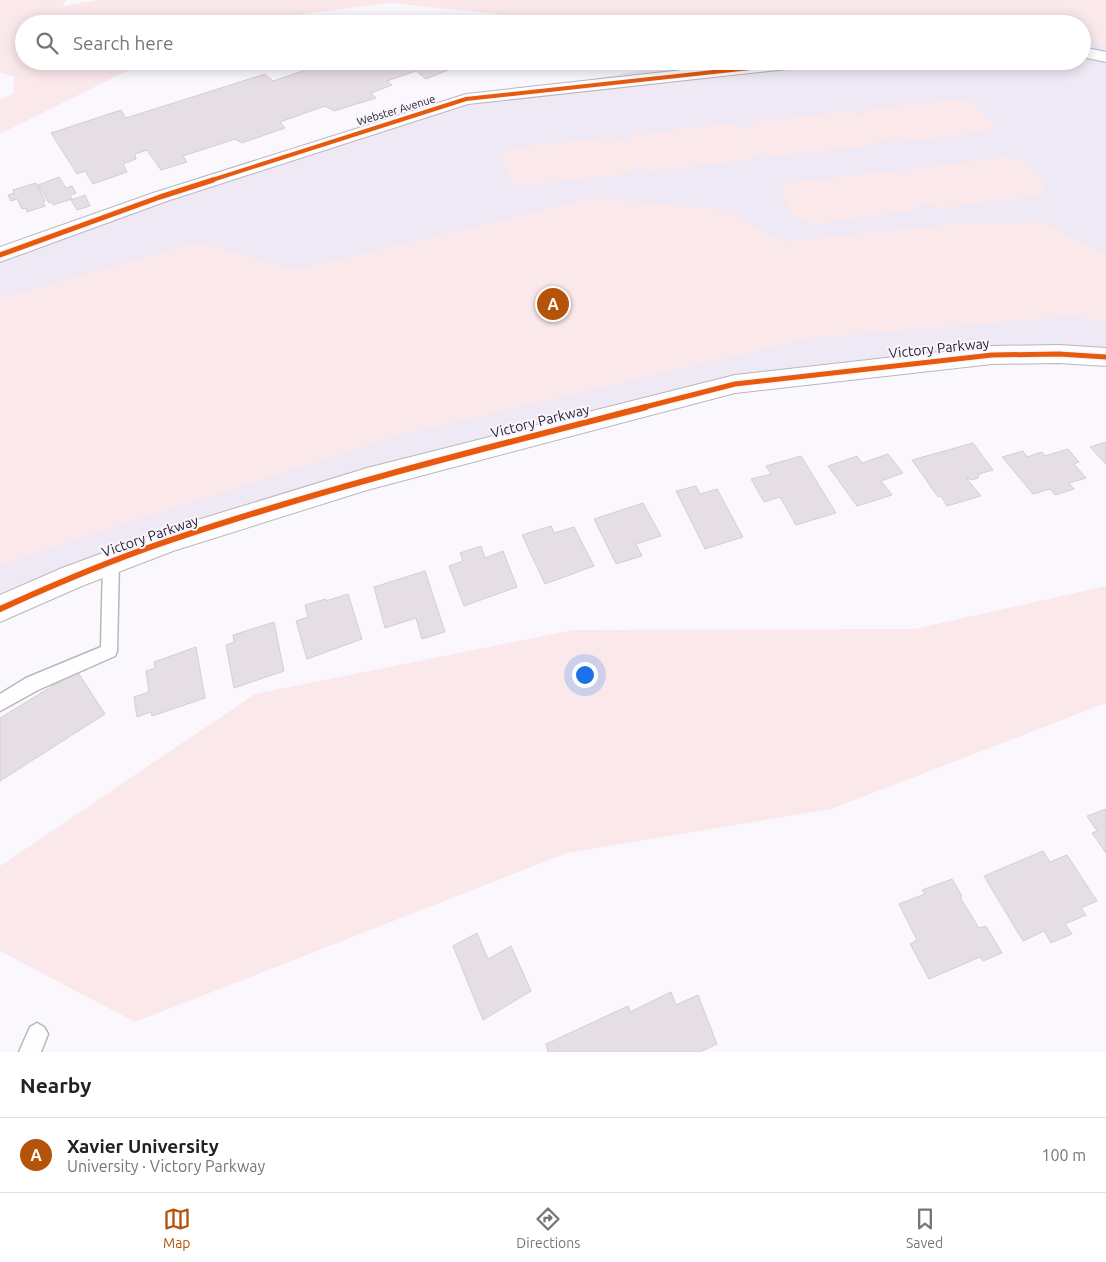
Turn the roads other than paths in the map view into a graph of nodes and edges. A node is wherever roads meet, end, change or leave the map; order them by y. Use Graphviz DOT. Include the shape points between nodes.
graph roads {
  1 [pos="1091,54"];
  2 [pos="1106,57"];
  3 [pos="732,70"];
  4 [pos="0,255"];
  5 [pos="1106,357"];
  6 [pos="111,562"];
  7 [pos="0,609"];
  8 [pos="0,703"];
  1 -- 2 [label="street"];
  3 -- 4 [label="street, Webster Avenue" via="466,99 160,197"];
  5 -- 6 [label="street, Victory Parkway" via="992,355 735,384 366,479"];
  6 -- 7 [label="street, Victory Parkway"];
  6 -- 8 [label="lane" via="109,651 32,684"];
}
